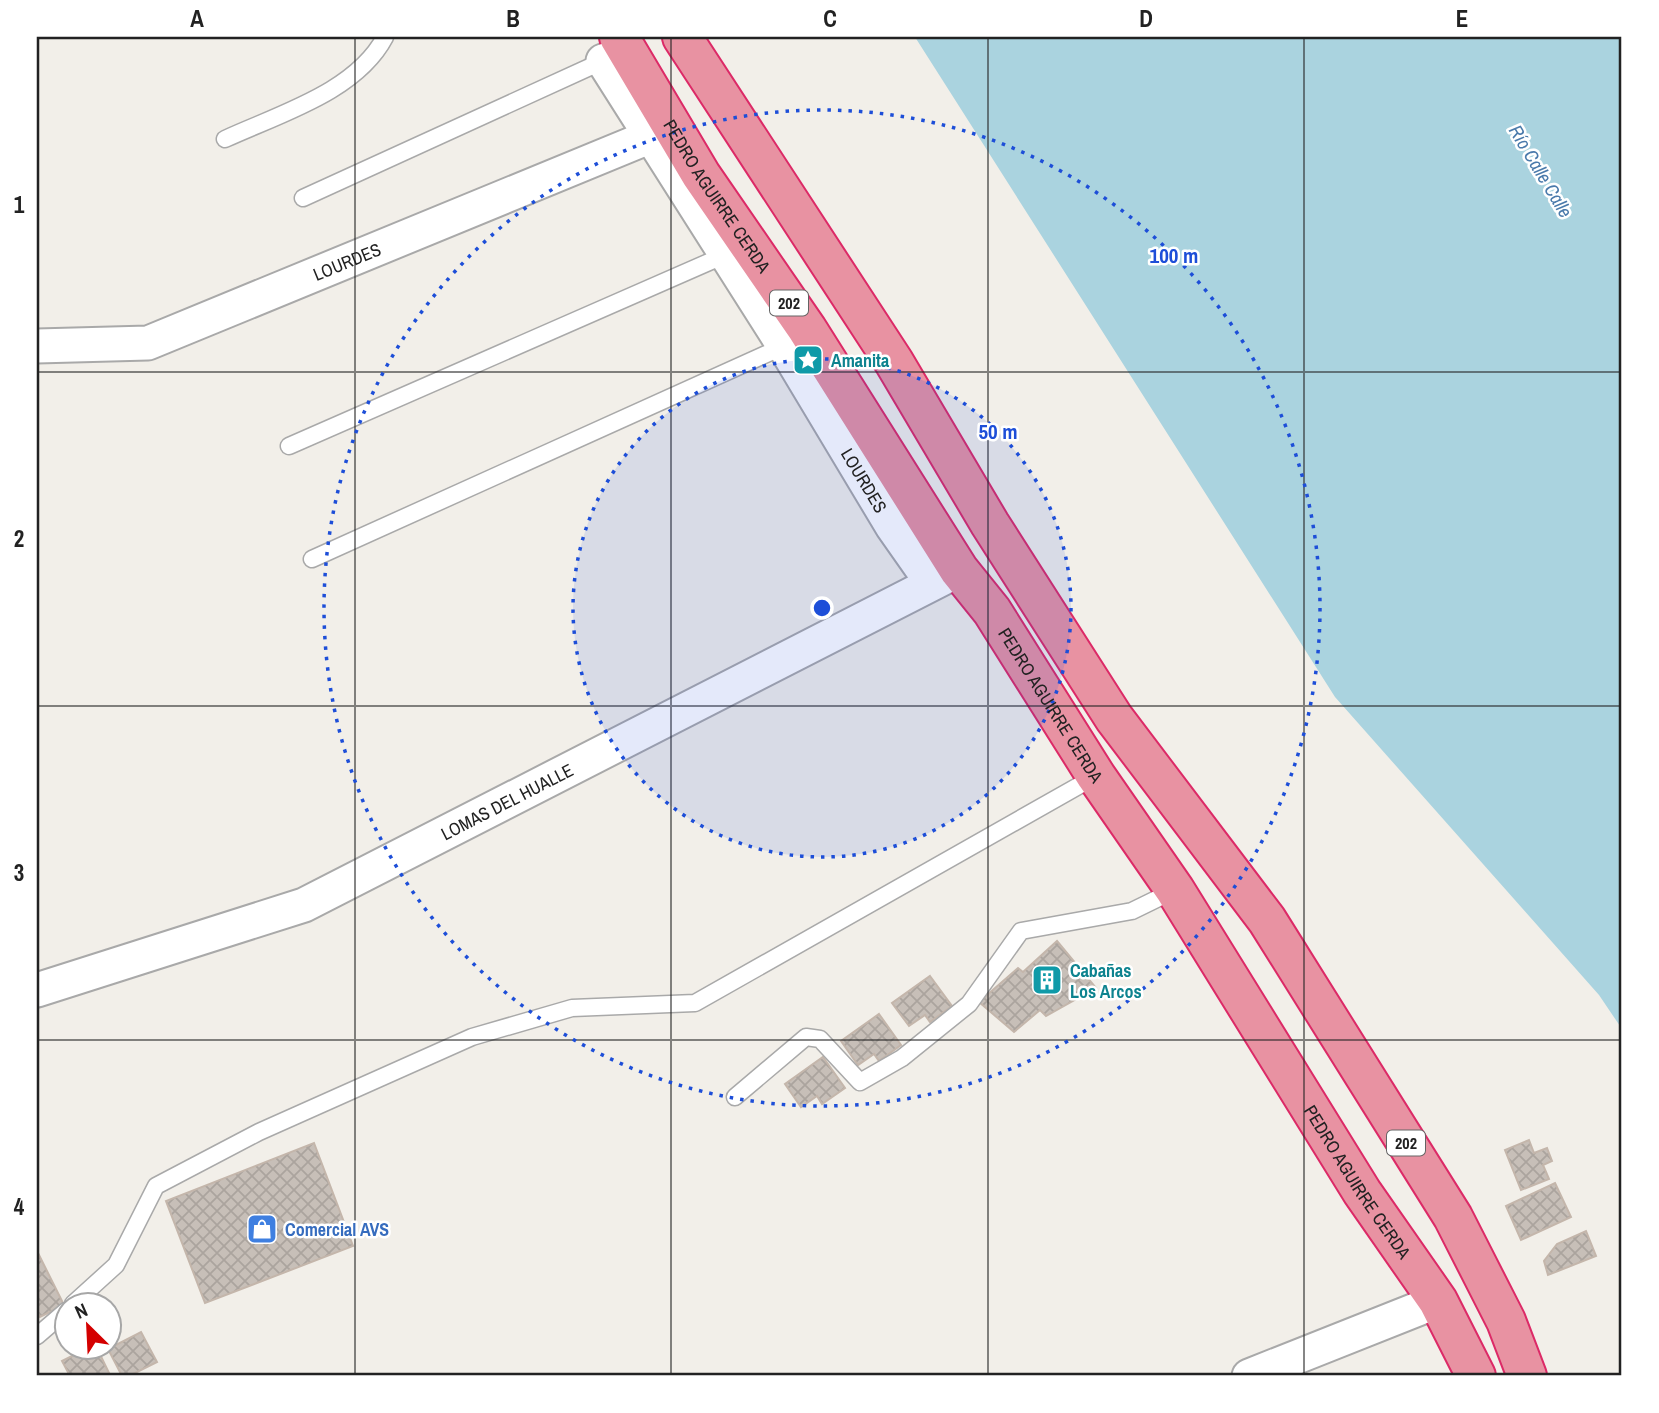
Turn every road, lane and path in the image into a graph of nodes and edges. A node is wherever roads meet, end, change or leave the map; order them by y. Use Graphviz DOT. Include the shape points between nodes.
graph roads {
  1 [pos="385,37"];
  2 [pos="682,37"];
  3 [pos="616,48"];
  4 [pos="649,136"];
  5 [pos="225,139"];
  6 [pos="303,198"];
  7 [pos="725,255"];
  8 [pos="37,346"];
  9 [pos="783,346"];
  10 [pos="289,446"];
  11 [pos="1000,538"];
  12 [pos="312,559"];
  13 [pos="942,572"];
  14 [pos="1096,776"];
  15 [pos="1175,890"];
  16 [pos="37,990"];
  17 [pos="735,1097"];
  18 [pos="88,1290"];
  19 [pos="1438,1301"];
  20 [pos="52,1323"];
  21 [pos="37,1336"];
  22 [pos="1249,1376"];
  23 [pos="1476,1376"];
  24 [pos="1527,1376"];
  1 -- 5 [label="lane" via="372,58 338,87"];
  2 -- 11 [label="highway, 202" via="894,362"];
  3 -- 4 [label="street, LOURDES"];
  3 -- 6 [label="lane"];
  3 -- 13 [label="highway, PEDRO AGUIRRE CERDA / 202" via="807,329"];
  4 -- 7 [label="street, LOURDES"];
  4 -- 8 [label="street, LOURDES" via="148,343"];
  7 -- 9 [label="street, LOURDES"];
  7 -- 10 [label="lane"];
  9 -- 12 [label="lane"];
  9 -- 13 [label="street, LOURDES" via="863,479"];
  11 -- 13 [label="highway"];
  11 -- 24 [label="highway, 202" via="1114,718 1267,920 1453,1217 1506,1321"];
  13 -- 14 [label="highway, PEDRO AGUIRRE CERDA / 202" via="992,611"];
  13 -- 16 [label="street, LOMAS DEL HUALLE" via="304,905"];
  14 -- 15 [label="highway, PEDRO AGUIRRE CERDA / 202"];
  14 -- 18 [label="lane" via="695,1003 572,1008 472,1037 259,1132 156,1186 116,1265"];
  15 -- 17 [label="lane" via="1132,911 1021,931 969,1004 902,1058 860,1082 820,1039 806,1038"];
  15 -- 19 [label="highway, PEDRO AGUIRRE CERDA / 202" via="1362,1192"];
  19 -- 22 [label="street"];
  19 -- 23 [label="highway, PEDRO AGUIRRE CERDA / 202"];
  20 -- 21 [label="lane"];
}
